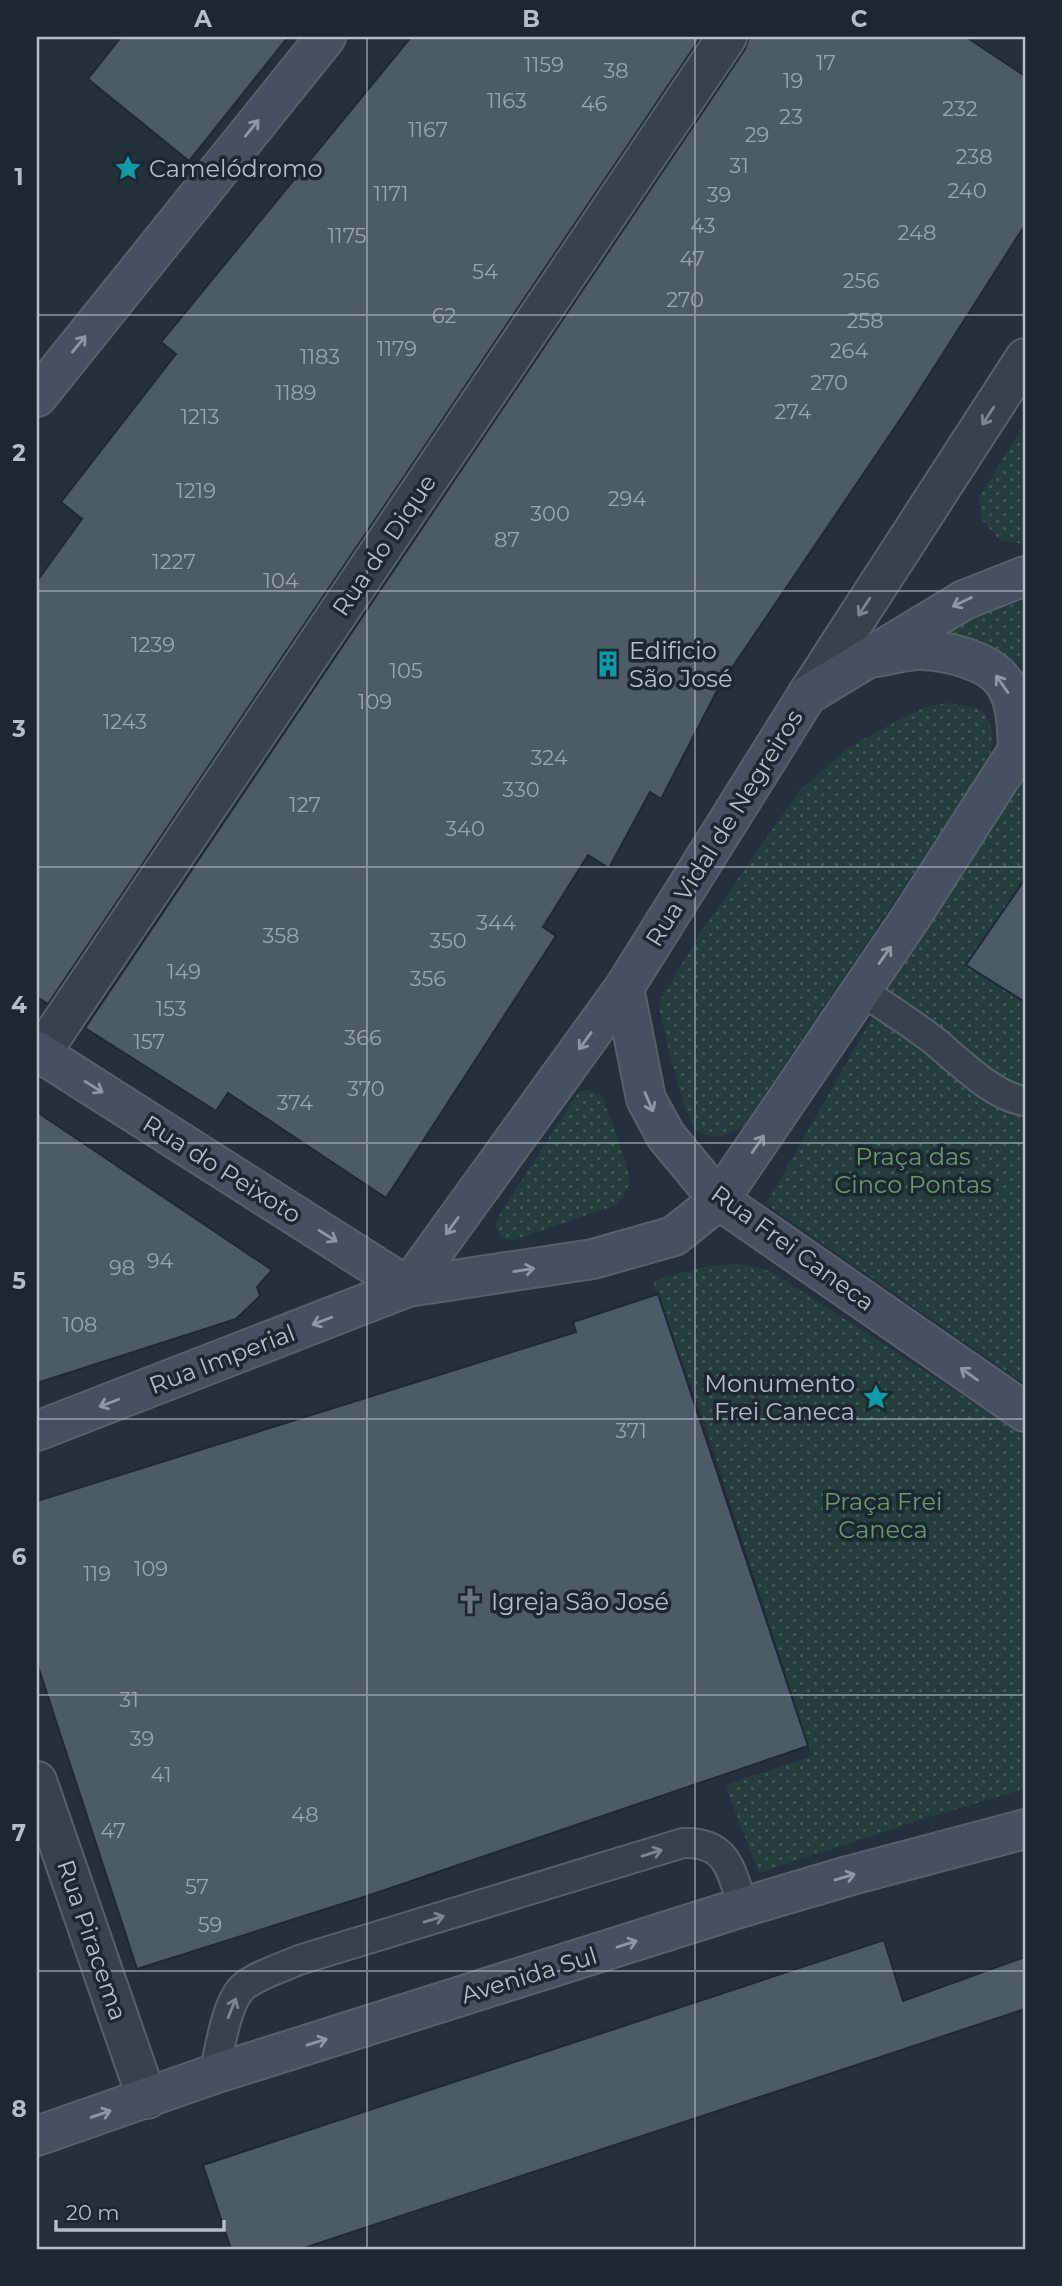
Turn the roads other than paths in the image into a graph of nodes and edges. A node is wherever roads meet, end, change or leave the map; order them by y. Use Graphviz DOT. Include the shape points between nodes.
graph roads {
  1 [pos="326,37"];
  2 [pos="727,37"];
  3 [pos="1025,358"];
  4 [pos="37,397"];
  5 [pos="1025,576"];
  6 [pos="864,660"];
  7 [pos="807,695"];
  8 [pos="1022,744"];
  9 [pos="624,988"];
  10 [pos="860,990"];
  11 [pos="39,1052"];
  12 [pos="1025,1101"];
  13 [pos="719,1200"];
  14 [pos="408,1287"];
  15 [pos="1025,1412"];
  16 [pos="37,1431"];
  17 [pos="37,1781"];
  18 [pos="1025,1829"];
  19 [pos="743,1907"];
  20 [pos="214,2074"];
  21 [pos="147,2098"];
  22 [pos="37,2136"];
  4 -- 1 [label="street, one-way"];
  2 -- 11 [label="street, Rua do Dique"];
  3 -- 7 [label="street, Rua Vidal de Negreiros, one-way"];
  5 -- 6 [label="street, one-way" via="964,600"];
  6 -- 7 [label="street"];
  8 -- 6 [label="street, one-way" via="1006,685 988,667 954,655 916,650"];
  7 -- 9 [label="street, Rua Vidal de Negreiros"];
  10 -- 8 [label="street, one-way"];
  9 -- 13 [label="street, Rua Frei Caneca, one-way" via="646,1100 666,1136"];
  9 -- 14 [label="street, Rua Vidal de Negreiros, one-way"];
  10 -- 12 [label="lane" via="995,1089"];
  13 -- 10 [label="street, one-way"];
  11 -- 14 [label="street, Rua do Peixoto, one-way"];
  14 -- 13 [label="street, one-way" via="617,1253 674,1236"];
  15 -- 13 [label="street, Rua Frei Caneca, one-way"];
  14 -- 16 [label="street, Rua Imperial, one-way"];
  17 -- 21 [label="street, Rua Piracema"];
  19 -- 18 [label="street, Avenida Sul, one-way"];
  20 -- 19 [label="street, Avenida Sul, one-way"];
  20 -- 19 [label="lane, one-way" via="231,2005 242,1988 299,1960 683,1843 716,1849 729,1863"];
  20 -- 21 [label="street, Avenida Sul"];
  22 -- 21 [label="street, Avenida Sul, one-way"];
}
